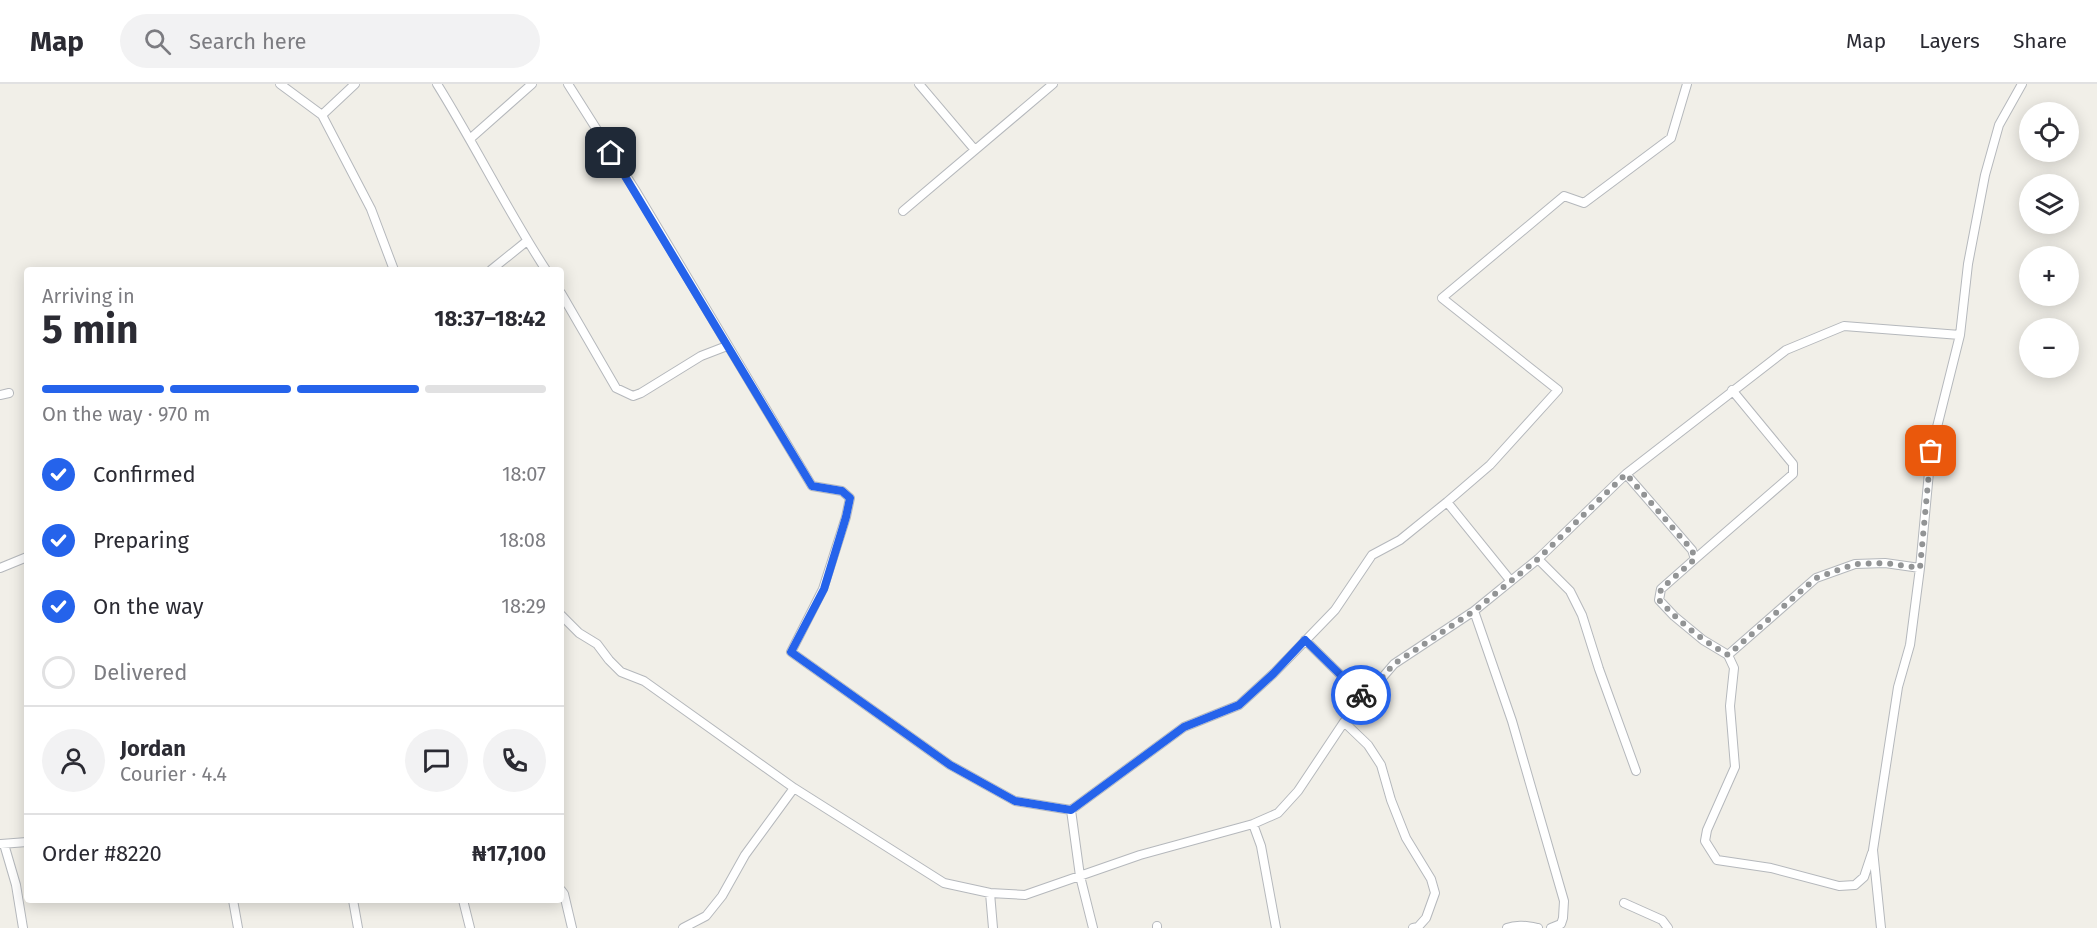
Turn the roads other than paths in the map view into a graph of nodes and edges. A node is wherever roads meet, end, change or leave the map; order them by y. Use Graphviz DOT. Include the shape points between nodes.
graph roads {
  1 [pos="280,84"];
  2 [pos="355,84"];
  3 [pos="437,84"];
  4 [pos="532,84"];
  5 [pos="568,84"];
  6 [pos="919,84"];
  7 [pos="1053,84"];
  8 [pos="1687,84"];
  9 [pos="2022,84"];
  10 [pos="322,116"];
  11 [pos="471,138"];
  12 [pos="975,150"];
  13 [pos="903,211"];
  14 [pos="527,241"];
  15 [pos="393,267"];
  16 [pos="495,267"];
  17 [pos="544,267"];
  18 [pos="564,298"];
  19 [pos="1960,336"];
  20 [pos="727,345"];
  21 [pos="1732,390"];
  22 [pos="1626,474"];
  23 [pos="1447,502"];
  24 [pos="24,558"];
  25 [pos="1538,559"];
  26 [pos="1695,559"];
  27 [pos="0,568"];
  28 [pos="1920,568"];
  29 [pos="1510,580"];
  30 [pos="1474,611"];
  31 [pos="564,618"];
  32 [pos="1305,640"];
  33 [pos="1728,655"];
  34 [pos="1364,698"];
  35 [pos="1344,722"];
  36 [pos="1636,771"];
  37 [pos="794,788"];
  38 [pos="1071,810"];
  39 [pos="1253,824"];
  40 [pos="24,842"];
  41 [pos="2,844"];
  42 [pos="1874,850"];
  43 [pos="1080,876"];
  44 [pos="564,894"];
  45 [pos="990,894"];
  46 [pos="233,903"];
  47 [pos="354,903"];
  48 [pos="464,903"];
  49 [pos="1624,903"];
  50 [pos="23,928"];
  51 [pos="238,928"];
  52 [pos="358,928"];
  53 [pos="470,928"];
  54 [pos="572,928"];
  55 [pos="683,928"];
  56 [pos="993,928"];
  57 [pos="1093,928"];
  58 [pos="1276,928"];
  59 [pos="1413,928"];
  60 [pos="1507,928"];
  61 [pos="1538,928"];
  62 [pos="1551,928"];
  63 [pos="1668,928"];
  64 [pos="1881,928"];
  1 -- 10 [label="street"];
  2 -- 10 [label="street"];
  3 -- 11 [label="street"];
  4 -- 11 [label="street"];
  5 -- 20 [label="street"];
  6 -- 12 [label="street"];
  7 -- 12 [label="street"];
  8 -- 23 [label="street" via="1671,138 1584,203 1564,196 1442,298 1558,390 1490,465"];
  9 -- 19 [label="street" via="1999,125 1985,175 1968,264"];
  10 -- 15 [label="street" via="371,209"];
  11 -- 14 [label="street"];
  12 -- 13 [label="street"];
  14 -- 16 [label="street"];
  14 -- 17 [label="street"];
  18 -- 20 [label="street" via="616,388 633,396"];
  19 -- 21 [label="street" via="1844,326 1786,350"];
  19 -- 28 [label="street" via="1931,451"];
  20 -- 38 [label="street" via="812,486 842,491 850,498 824,589 791,652 950,765 1015,801"];
  21 -- 22 [label="street"];
  21 -- 26 [label="street" via="1793,464 1793,474"];
  22 -- 25 [label="street"];
  22 -- 26 [label="street" via="1692,550"];
  23 -- 29 [label="street"];
  23 -- 32 [label="street" via="1400,540 1371,555 1335,610"];
  24 -- 27 [label="street"];
  25 -- 29 [label="street"];
  25 -- 36 [label="street" via="1570,591 1582,615"];
  26 -- 33 [label="street" via="1661,589 1659,600 1703,640"];
  28 -- 33 [label="street" via="1855,564 1816,578"];
  28 -- 42 [label="street"];
  29 -- 30 [label="street"];
  30 -- 34 [label="street" via="1394,664"];
  30 -- 62 [label="street" via="1512,721 1564,901 1561,924"];
  31 -- 37 [label="street" via="597,644 621,672 644,681"];
  32 -- 34 [label="street"];
  32 -- 38 [label="street" via="1239,705 1184,727"];
  33 -- 42 [label="street" via="1734,668 1730,706 1735,766 1705,841 1717,860 1771,868 1839,886 1855,885 1864,877"];
  34 -- 35 [label="street"];
  35 -- 39 [label="street" via="1298,791 1278,813"];
  35 -- 59 [label="street" via="1368,745 1381,765 1406,838 1433,886 1435,892 1426,918"];
  37 -- 45 [label="street" via="944,883"];
  37 -- 55 [label="street" via="706,916"];
  38 -- 43 [label="street"];
  39 -- 43 [label="street"];
  39 -- 58 [label="street" via="1261,846"];
  40 -- 41 [label="street"];
  41 -- 50 [label="street" via="16,885"];
  42 -- 64 [label="street"];
  43 -- 45 [label="street" via="1025,895"];
  43 -- 57 [label="street"];
  44 -- 54 [label="street"];
  45 -- 56 [label="street"];
  46 -- 51 [label="street"];
  47 -- 52 [label="street"];
  48 -- 53 [label="street"];
  49 -- 63 [label="street" via="1662,920"];
  60 -- 61 [label="street"];
}
